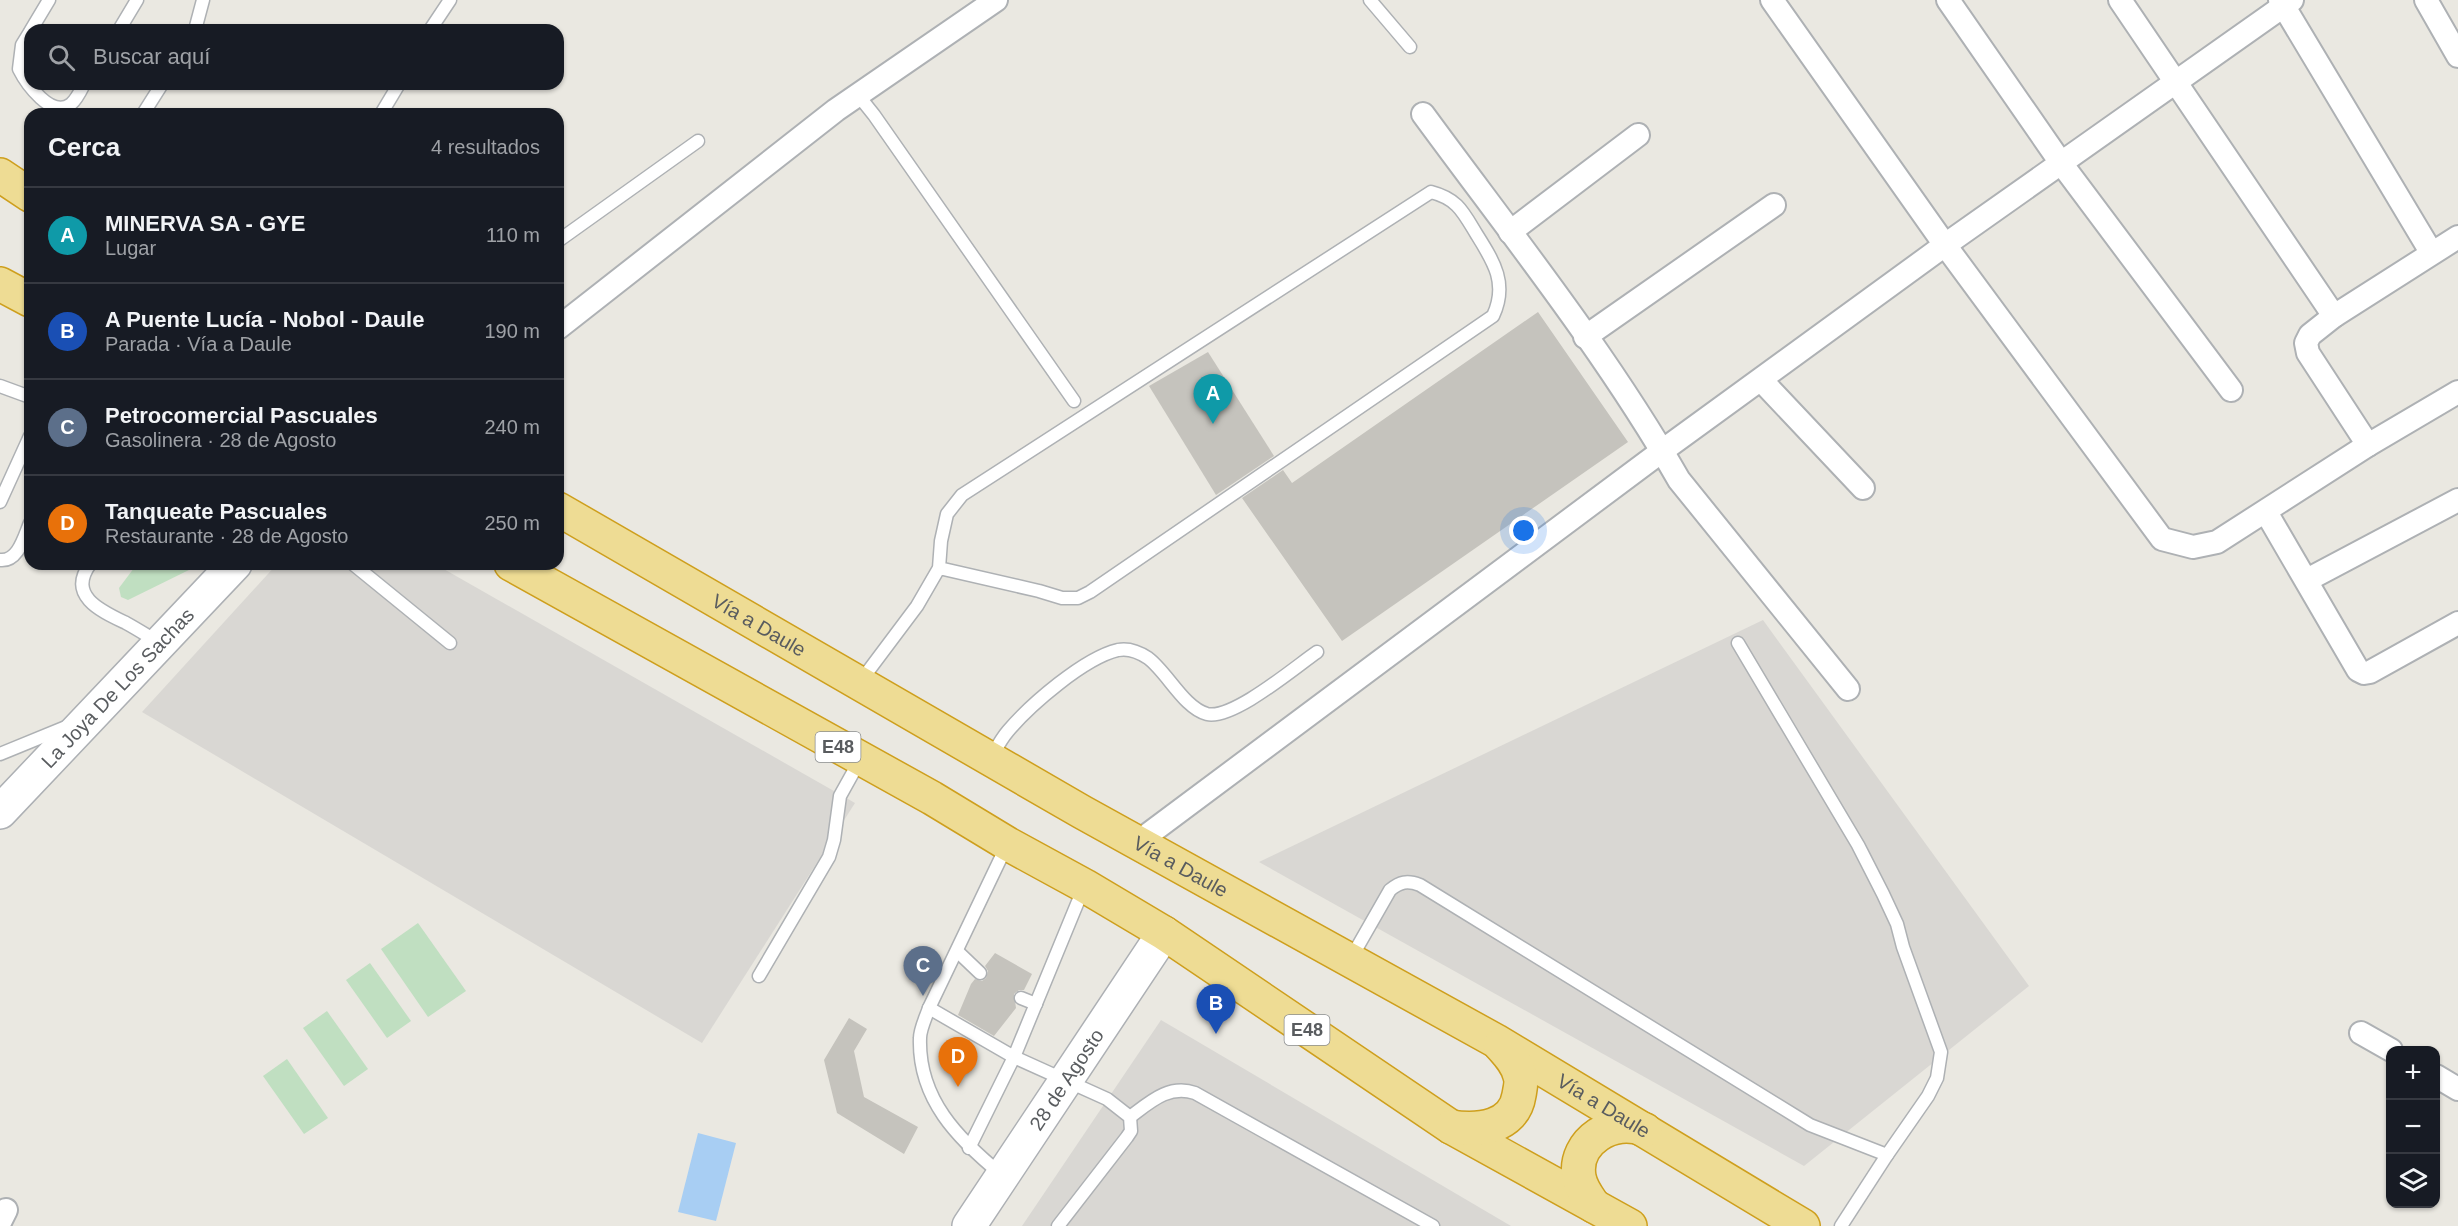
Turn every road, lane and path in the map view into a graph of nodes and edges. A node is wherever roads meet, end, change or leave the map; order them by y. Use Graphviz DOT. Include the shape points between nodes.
graph roads {
  1 [pos="49,0"];
  2 [pos="137,0"];
  3 [pos="203,0"];
  4 [pos="450,0"];
  5 [pos="996,0"];
  6 [pos="1370,0"];
  7 [pos="1772,0"];
  8 [pos="1948,0"];
  9 [pos="2120,0"];
  10 [pos="2426,0"];
  11 [pos="2285,2"];
  12 [pos="35,24"];
  13 [pos="123,24"];
  14 [pos="197,24"];
  15 [pos="434,24"];
  16 [pos="24,42"];
  17 [pos="1410,47"];
  18 [pos="2458,56"];
  19 [pos="24,77"];
  20 [pos="2174,82"];
  21 [pos="32,90"];
  22 [pos="80,90"];
  23 [pos="158,90"];
  24 [pos="395,90"];
  25 [pos="858,95"];
  26 [pos="56,108"];
  27 [pos="64,108"];
  28 [pos="147,108"];
  29 [pos="385,108"];
  30 [pos="1424,114"];
  31 [pos="1638,135"];
  32 [pos="698,141"];
  33 [pos="2061,163"];
  34 [pos="0,175"];
  35 [pos="24,191"];
  36 [pos="1774,205"];
  37 [pos="1510,232"];
  38 [pos="564,237"];
  39 [pos="2458,237"];
  40 [pos="1945,245"];
  41 [pos="2431,252"];
  42 [pos="0,284"];
  43 [pos="24,297"];
  44 [pos="2334,316"];
  45 [pos="564,323"];
  46 [pos="1585,337"];
  47 [pos="1761,380"];
  48 [pos="0,387"];
  49 [pos="2231,390"];
  50 [pos="2458,392"];
  51 [pos="24,395"];
  52 [pos="1074,401"];
  53 [pos="2368,445"];
  54 [pos="24,449"];
  55 [pos="1662,451"];
  56 [pos="1863,488"];
  57 [pos="2458,500"];
  58 [pos="0,502"];
  59 [pos="564,512"];
  60 [pos="2266,512"];
  61 [pos="24,536"];
  62 [pos="0,560"];
  63 [pos="939,568"];
  64 [pos="86,570"];
  65 [pos="229,570"];
  66 [pos="360,570"];
  67 [pos="522,570"];
  68 [pos="2307,580"];
  69 [pos="2458,623"];
  70 [pos="160,643"];
  71 [pos="450,643"];
  72 [pos="1738,643"];
  73 [pos="1317,652"];
  74 [pos="859,684"];
  75 [pos="1848,689"];
  76 [pos="91,717"];
  77 [pos="0,754"];
  78 [pos="860,759"];
  79 [pos="990,759"];
  80 [pos="0,812"];
  81 [pos="1138,842"];
  82 [pos="1008,844"];
  83 [pos="1085,886"];
  84 [pos="1164,933"];
  85 [pos="958,952"];
  86 [pos="1350,960"];
  87 [pos="980,973"];
  88 [pos="759,976"];
  89 [pos="1021,998"];
  90 [pos="1036,1004"];
  91 [pos="929,1008"];
  92 [pos="2361,1033"];
  93 [pos="1496,1041"];
  94 [pos="2386,1047"];
  95 [pos="1014,1057"];
  96 [pos="2440,1078"];
  97 [pos="1067,1082"];
  98 [pos="2458,1089"];
  99 [pos="1130,1117"];
  100 [pos="1451,1127"];
  101 [pos="1652,1133"];
  102 [pos="969,1148"];
  103 [pos="1887,1155"];
  104 [pos="1002,1175"];
  105 [pos="1594,1206"];
  106 [pos="969,1226"];
  107 [pos="1058,1226"];
  108 [pos="1433,1226"];
  109 [pos="1630,1226"];
  110 [pos="1803,1226"];
  111 [pos="1840,1226"];
  1 -- 12 [label="lane"];
  2 -- 13 [label="lane"];
  3 -- 14 [label="lane"];
  4 -- 15 [label="lane"];
  5 -- 25 [label="street"];
  6 -- 17 [label="lane"];
  7 -- 40 [label="street"];
  8 -- 33 [label="street"];
  9 -- 20 [label="street"];
  10 -- 18 [label="street"];
  11 -- 20 [label="street"];
  11 -- 41 [label="street"];
  16 -- 19 [label="lane" via="19,69"];
  20 -- 33 [label="street"];
  20 -- 44 [label="street"];
  21 -- 26 [label="lane"];
  22 -- 27 [label="lane"];
  23 -- 28 [label="lane"];
  24 -- 29 [label="lane"];
  25 -- 45 [label="street"];
  25 -- 52 [label="lane"];
  30 -- 37 [label="street"];
  31 -- 37 [label="street"];
  32 -- 38 [label="lane"];
  33 -- 40 [label="street"];
  33 -- 49 [label="street"];
  34 -- 35 [label="highway"];
  36 -- 46 [label="street"];
  37 -- 46 [label="street"];
  39 -- 41 [label="street"];
  40 -- 47 [label="street"];
  40 -- 60 [label="street" via="2162,539 2182,546 2205,546"];
  41 -- 44 [label="street"];
  42 -- 43 [label="highway"];
  44 -- 53 [label="street" via="2310,335 2306,343 2308,353"];
  46 -- 55 [label="street"];
  47 -- 55 [label="street"];
  47 -- 56 [label="street"];
  48 -- 51 [label="lane"];
  50 -- 53 [label="street"];
  53 -- 60 [label="street"];
  54 -- 58 [label="lane"];
  55 -- 75 [label="street" via="1679,480"];
  55 -- 81 [label="street"];
  57 -- 68 [label="street"];
  59 -- 74 [label="highway, Vía a Daule"];
  60 -- 68 [label="street"];
  61 -- 62 [label="lane" via="17,551 8,560"];
  63 -- 63 [label="lane" via="947,514 963,495 1431,192 1457,204 1492,259 1500,287 1493,316 1090,592 1077,598 1062,598"];
  63 -- 74 [label="lane" via="917,606"];
  64 -- 70 [label="lane" via="82,587 89,600 102,612"];
  65 -- 70 [label="street, La Joya De Los Sachas"];
  66 -- 71 [label="lane"];
  67 -- 78 [label="highway, E48"];
  68 -- 69 [label="street" via="2358,670 2364,673"];
  70 -- 76 [label="street, La Joya De Los Sachas"];
  72 -- 103 [label="lane" via="1883,894 1941,1052 1937,1078 1928,1096"];
  73 -- 79 [label="lane" via="1239,707 1208,714 1194,707 1148,658 1131,650 1117,650 1058,684 1007,732"];
  74 -- 79 [label="highway, Vía a Daule"];
  76 -- 77 [label="lane"];
  76 -- 80 [label="street, La Joya De Los Sachas"];
  78 -- 82 [label="highway, E48"];
  78 -- 88 [label="lane" via="840,796 829,857"];
  79 -- 81 [label="highway, Vía a Daule"];
  81 -- 86 [label="highway, Vía a Daule"];
  82 -- 83 [label="highway, E48"];
  82 -- 85 [label="lane"];
  83 -- 84 [label="highway, E48"];
  83 -- 90 [label="lane"];
  84 -- 97 [label="street, 28 de Agosto"];
  84 -- 100 [label="highway, E48"];
  85 -- 87 [label="lane"];
  85 -- 91 [label="lane"];
  86 -- 93 [label="highway, Vía a Daule"];
  86 -- 103 [label="lane" via="1390,890 1410,881 1810,1125"];
  89 -- 90 [label="lane"];
  90 -- 95 [label="lane"];
  91 -- 95 [label="lane"];
  91 -- 102 [label="lane" via="920,1036 922,1070 935,1105"];
  92 -- 94 [label="street"];
  93 -- 100 [label="highway" via="1515,1064 1521,1079 1519,1099 1501,1122 1487,1128"];
  93 -- 101 [label="highway, Vía a Daule"];
  95 -- 97 [label="lane"];
  95 -- 102 [label="lane"];
  96 -- 98 [label="street"];
  97 -- 99 [label="lane" via="1107,1099"];
  97 -- 104 [label="street, 28 de Agosto"];
  99 -- 107 [label="lane" via="1127,1137"];
  99 -- 108 [label="lane" via="1169,1092 1195,1093"];
  100 -- 105 [label="highway, E48"];
  101 -- 105 [label="highway" via="1636,1126 1618,1125 1602,1131 1589,1143 1581,1158 1579,1176"];
  101 -- 110 [label="highway, Vía a Daule"];
  102 -- 104 [label="lane"];
  103 -- 111 [label="lane"];
  104 -- 106 [label="street, 28 de Agosto"];
  105 -- 109 [label="highway, E48"];
}
